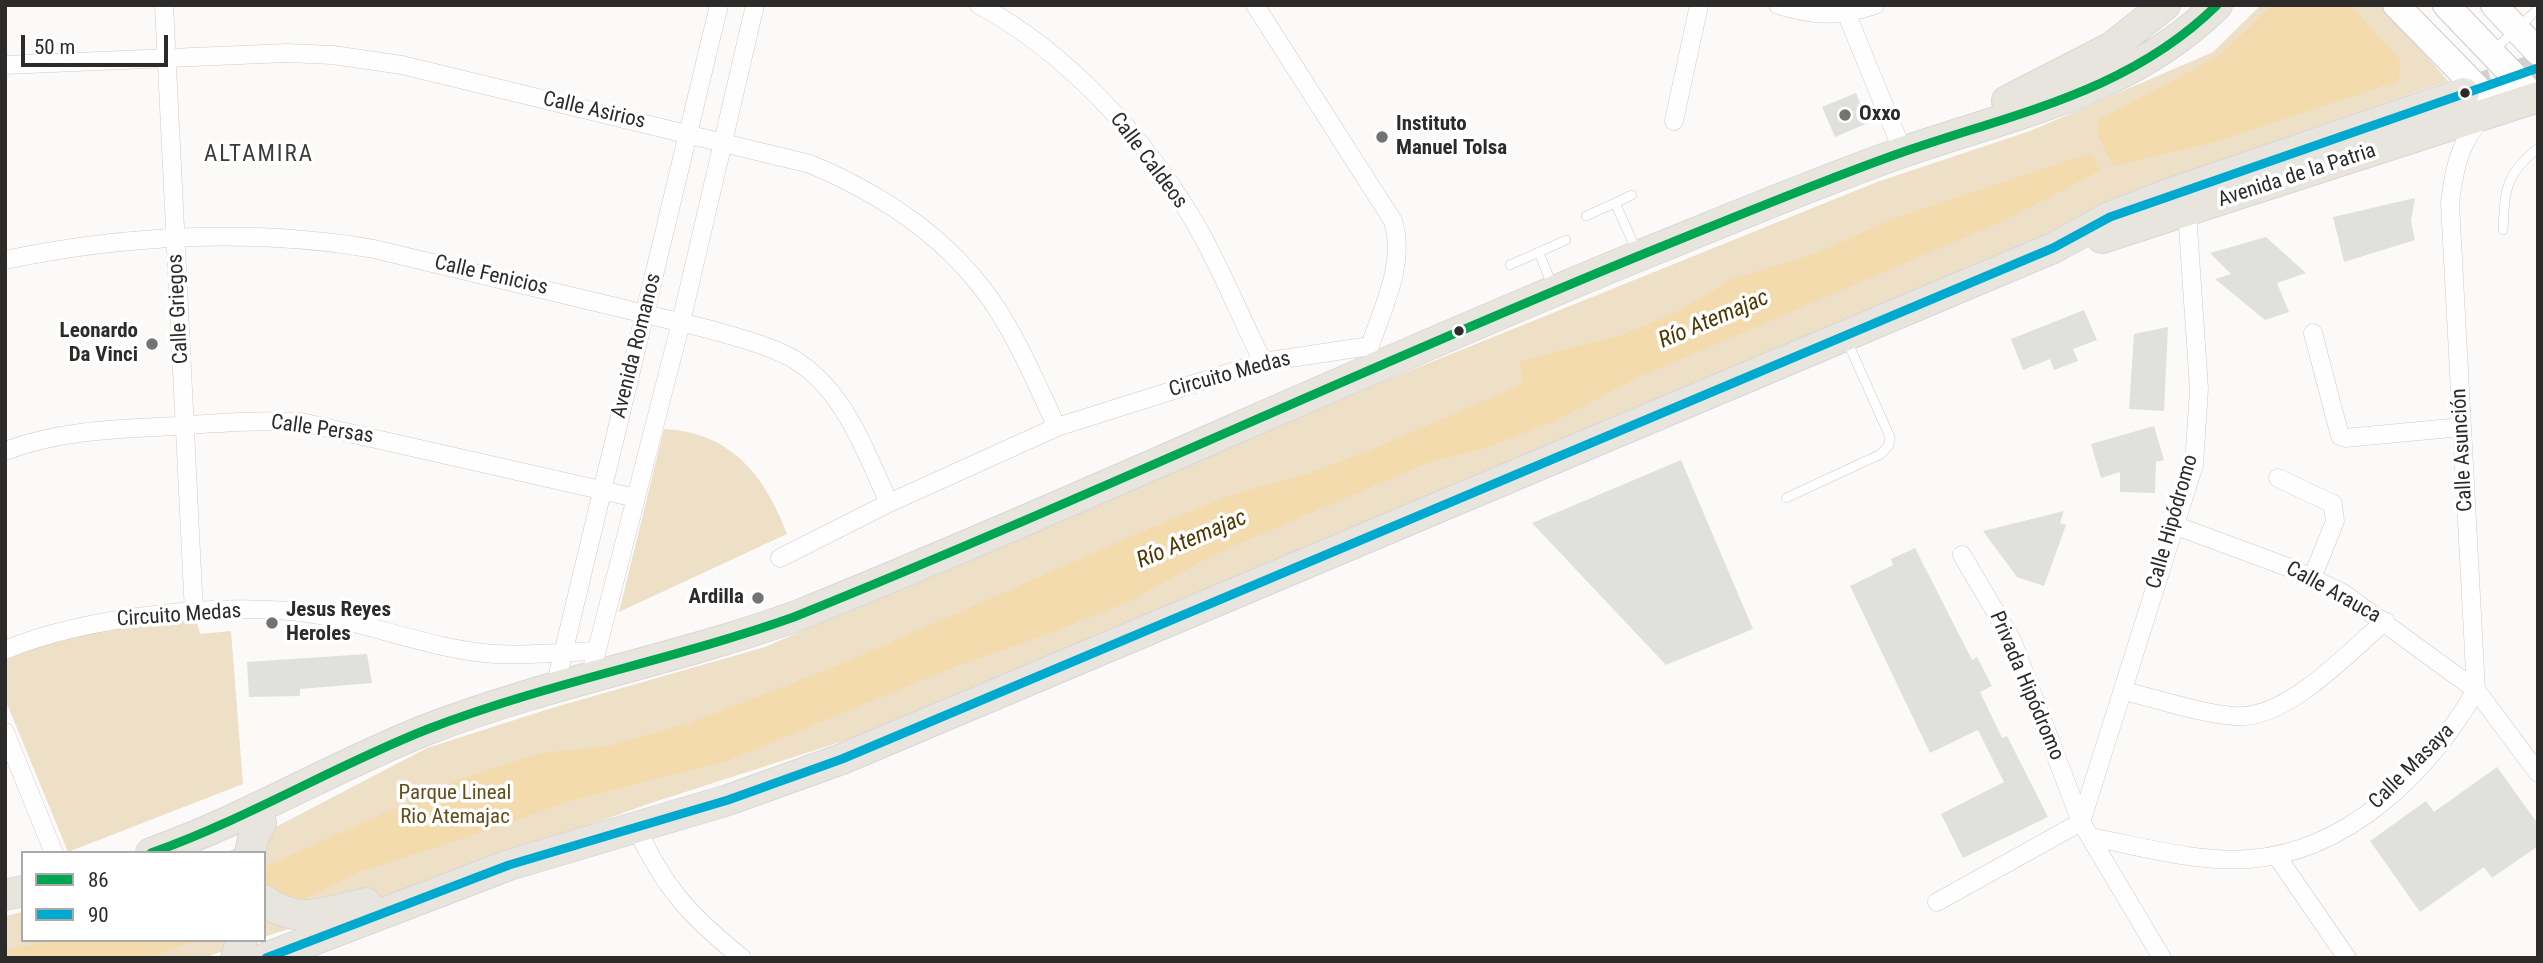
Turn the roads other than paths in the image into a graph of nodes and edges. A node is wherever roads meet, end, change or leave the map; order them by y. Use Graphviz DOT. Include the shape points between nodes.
graph roads {
  1 [pos="164,5"];
  2 [pos="719,5"];
  3 [pos="755,5"];
  4 [pos="979,5"];
  5 [pos="1255,5"];
  6 [pos="1699,5"];
  7 [pos="1778,5"];
  8 [pos="1875,5"];
  9 [pos="2165,5"];
  10 [pos="2217,5"];
  11 [pos="2396,5"];
  12 [pos="2445,5"];
  13 [pos="2494,5"];
  14 [pos="2538,9"];
  15 [pos="1845,10"];
  16 [pos="2516,29"];
  17 [pos="2538,52"];
  18 [pos="2492,53"];
  19 [pos="167,58"];
  20 [pos="5,65"];
  21 [pos="2464,93"];
  22 [pos="2537,99"];
  23 [pos="2485,115"];
  24 [pos="1674,121"];
  25 [pos="688,133"];
  26 [pos="723,142"];
  27 [pos="2538,148"];
  28 [pos="1903,152"];
  29 [pos="1632,195"];
  30 [pos="1615,203"];
  31 [pos="2187,212"];
  32 [pos="1586,216"];
  33 [pos="2503,230"];
  34 [pos="176,239"];
  35 [pos="1566,240"];
  36 [pos="2053,248"];
  37 [pos="1539,253"];
  38 [pos="1640,256"];
  39 [pos="5,260"];
  40 [pos="1510,265"];
  41 [pos="1555,292"];
  42 [pos="645,313"];
  43 [pos="681,322"];
  44 [pos="2313,332"];
  45 [pos="1845,337"];
  46 [pos="1381,353"];
  47 [pos="1263,362"];
  48 [pos="185,425"];
  49 [pos="1057,427"];
  50 [pos="2462,427"];
  51 [pos="5,451"];
  52 [pos="2278,478"];
  53 [pos="602,491"];
  54 [pos="636,498"];
  55 [pos="1786,498"];
  56 [pos="889,503"];
  57 [pos="2174,525"];
  58 [pos="1962,555"];
  59 [pos="780,558"];
  60 [pos="2312,578"];
  61 [pos="194,613"];
  62 [pos="2385,621"];
  63 [pos="5,650"];
  64 [pos="563,652"];
  65 [pos="593,664"];
  66 [pos="555,687"];
  67 [pos="2476,690"];
  68 [pos="2123,691"];
  69 [pos="5,732"];
  70 [pos="390,746"];
  71 [pos="2538,774"];
  72 [pos="261,822"];
  73 [pos="636,827"];
  74 [pos="2085,829"];
  75 [pos="203,846"];
  76 [pos="53,851"];
  77 [pos="166,851"];
  78 [pos="250,851"];
  79 [pos="2276,855"];
  80 [pos="454,886"];
  81 [pos="266,902"];
  82 [pos="1937,902"];
  83 [pos="266,941"];
  84 [pos="263,942"];
  85 [pos="236,950"];
  86 [pos="742,958"];
  87 [pos="2162,958"];
  88 [pos="2347,958"];
  1 -- 19 [label="street, Calle Griegos"];
  2 -- 25 [label="street, Avenida Romanos"];
  3 -- 26 [label="street, Avenida Romanos"];
  4 -- 47 [label="street, Calle Caldeos" via="1072,72 1161,171 1195,225"];
  5 -- 46 [label="street" via="1392,222 1397,256"];
  6 -- 24 [label="street"];
  7 -- 15 [label="street" via="1803,13"];
  8 -- 15 [label="street"];
  9 -- 28 [label="main road" via="2112,47 2074,69 1958,121"];
  10 -- 28 [label="main road" via="2168,47 2118,77"];
  11 -- 22 [label="main road" via="2486,97"];
  12 -- 18 [label="main road"];
  13 -- 16 [label="main road"];
  14 -- 16 [label="lane"];
  15 -- 28 [label="street"];
  16 -- 17 [label="main road"];
  16 -- 18 [label="lane"];
  18 -- 22 [label="main road"];
  19 -- 20 [label="street, Calle Asirios"];
  19 -- 25 [label="street, Calle Asirios" via="287,53 368,60"];
  19 -- 34 [label="street, Calle Griegos"];
  21 -- 36 [label="main road, Avenida de la Patria" via="2166,195 2110,217"];
  22 -- 23 [label="main road, Avenida de la Patria"];
  23 -- 31 [label="main road, Avenida de la Patria"];
  23 -- 50 [label="street, Calle Asunción" via="2458,156 2450,204"];
  25 -- 26 [label="street, Calle Asirios"];
  25 -- 42 [label="street, Avenida Romanos"];
  26 -- 43 [label="street, Avenida Romanos"];
  26 -- 49 [label="street, Calle Asirios" via="810,164 855,183 928,232 963,266 1005,322"];
  27 -- 33 [label="lane" via="2515,166 2504,195"];
  28 -- 38 [label="main road"];
  29 -- 30 [label="lane"];
  30 -- 32 [label="lane"];
  30 -- 38 [label="lane"];
  31 -- 36 [label="main road, Avenida de la Patria" via="2115,235"];
  31 -- 57 [label="street, Calle Hipódromo" via="2199,388 2194,465"];
  34 -- 39 [label="street, Calle Fenicios" via="54,250"];
  34 -- 42 [label="street, Calle Fenicios" via="323,240"];
  34 -- 48 [label="street, Calle Griegos"];
  35 -- 37 [label="lane"];
  36 -- 45 [label="main road, Avenida de la Patria"];
  37 -- 40 [label="lane"];
  37 -- 41 [label="lane"];
  38 -- 41 [label="main road"];
  41 -- 46 [label="main road"];
  42 -- 43 [label="street, Calle Fenicios"];
  42 -- 53 [label="street, Avenida Romanos"];
  43 -- 54 [label="street, Avenida Romanos"];
  43 -- 56 [label="street, Calle Fenicios" via="754,342 813,373 850,420"];
  44 -- 50 [label="street" via="2340,436"];
  45 -- 55 [label="lane" via="1890,437 1889,445 1881,454"];
  45 -- 73 [label="main road, Avenida de la Patria" via="842,759 729,800"];
  46 -- 47 [label="street, Circuito Medas"];
  46 -- 65 [label="main road" via="794,617 688,652"];
  47 -- 49 [label="street, Circuito Medas"];
  48 -- 51 [label="street, Calle Persas" via="71,433"];
  48 -- 53 [label="street, Calle Persas" via="301,422"];
  48 -- 61 [label="street, Calle Griegos"];
  49 -- 56 [label="street, Circuito Medas"];
  50 -- 67 [label="street, Calle Asunción"];
  52 -- 60 [label="street" via="2333,504 2335,521"];
  53 -- 54 [label="street, Calle Persas"];
  53 -- 64 [label="street, Avenida Romanos"];
  54 -- 65 [label="street, Avenida Romanos"];
  56 -- 59 [label="street, Circuito Medas"];
  57 -- 60 [label="street, Calle Arauca"];
  57 -- 68 [label="street, Calle Hipódromo"];
  58 -- 74 [label="street, Privada Hipódromo" via="2012,639"];
  60 -- 62 [label="street, Calle Arauca"];
  61 -- 63 [label="street, Circuito Medas" via="87,624"];
  61 -- 64 [label="street, Circuito Medas" via="277,610 358,623 471,651"];
  62 -- 67 [label="street, Calle Arauca"];
  62 -- 68 [label="street" via="2302,692 2271,709 2235,717"];
  64 -- 65 [label="street, Circuito Medas"];
  64 -- 66 [label="street, Avenida Romanos"];
  65 -- 66 [label="main road"];
  66 -- 70 [label="main road" via="477,711"];
  67 -- 71 [label="street"];
  67 -- 79 [label="street, Calle Masaya" via="2446,738 2383,802 2344,829"];
  68 -- 74 [label="street, Calle Hipódromo" via="2096,769"];
  69 -- 76 [label="street"];
  70 -- 72 [label="main road" via="349,782"];
  70 -- 75 [label="main road"];
  72 -- 75 [label="main road"];
  72 -- 78 [label="main road"];
  73 -- 80 [label="main road, Avenida de la Patria" via="555,849"];
  73 -- 86 [label="street" via="667,887 689,913"];
  74 -- 79 [label="street, Calle Masaya" via="2197,855 2246,859"];
  74 -- 82 [label="street"];
  74 -- 87 [label="street, Privada Hipódromo"];
  75 -- 77 [label="main road"];
  79 -- 88 [label="street"];
  80 -- 81 [label="main road" via="313,915 294,916"];
  80 -- 83 [label="main road, Avenida de la Patria"];
  84 -- 85 [label="main road, Avenida de la Patria"];
}
